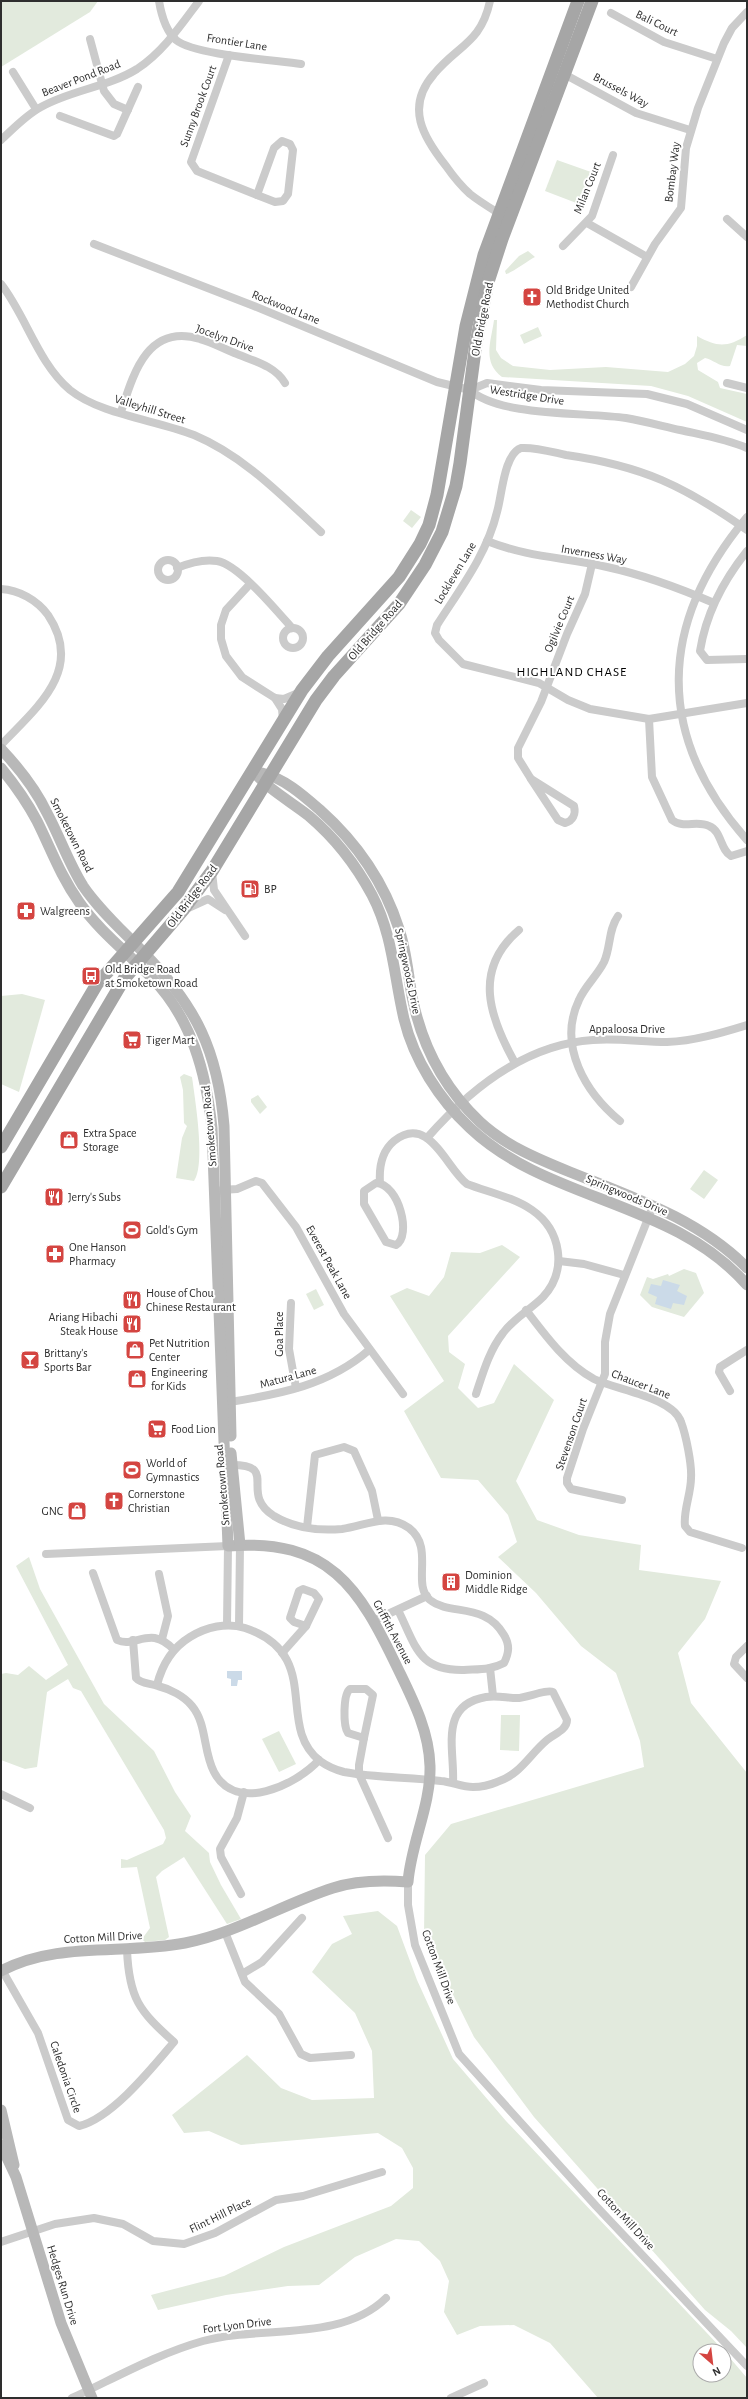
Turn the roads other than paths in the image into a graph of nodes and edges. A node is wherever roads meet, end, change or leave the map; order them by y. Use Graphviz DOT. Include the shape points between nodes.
graph roads {
  1 [pos="158,1"];
  2 [pos="199,1"];
  3 [pos="490,1"];
  4 [pos="578,1"];
  5 [pos="592,1"];
  6 [pos="747,12"];
  7 [pos="611,13"];
  8 [pos="172,36"];
  9 [pos="90,39"];
  10 [pos="229,55"];
  11 [pos="717,58"];
  12 [pos="301,64"];
  13 [pos="13,72"];
  14 [pos="564,74"];
  15 [pos="102,84"];
  16 [pos="138,87"];
  17 [pos="36,109"];
  18 [pos="128,110"];
  19 [pos="60,116"];
  20 [pos="690,130"];
  21 [pos="1,140"];
  22 [pos="613,155"];
  23 [pos="257,195"];
  24 [pos="504,216"];
  25 [pos="727,219"];
  26 [pos="587,223"];
  27 [pos="747,237"];
  28 [pos="94,244"];
  29 [pos="563,246"];
  30 [pos="647,257"];
  31 [pos="1,284"];
  32 [pos="631,287"];
  33 [pos="727,382"];
  34 [pos="285,384"];
  35 [pos="455,388"];
  36 [pos="747,388"];
  37 [pos="470,390"];
  38 [pos="121,412"];
  39 [pos="747,430"];
  40 [pos="747,448"];
  41 [pos="747,517"];
  42 [pos="744,528"];
  43 [pos="321,532"];
  44 [pos="487,541"];
  45 [pos="747,551"];
  46 [pos="592,564"];
  47 [pos="177,568"];
  48 [pos="250,584"];
  49 [pos="1,589"];
  50 [pos="695,595"];
  51 [pos="714,603"];
  52 [pos="292,628"];
  53 [pos="747,659"];
  54 [pos="320,666"];
  55 [pos="547,687"];
  56 [pos="302,690"];
  57 [pos="275,698"];
  58 [pos="747,703"];
  59 [pos="682,714"];
  60 [pos="649,719"];
  61 [pos="282,723"];
  62 [pos="1,745"];
  63 [pos="1,749"];
  64 [pos="1,768"];
  65 [pos="263,776"];
  66 [pos="531,779"];
  67 [pos="747,840"];
  68 [pos="747,851"];
  69 [pos="212,871"];
  70 [pos="184,910"];
  71 [pos="226,910"];
  72 [pos="618,916"];
  73 [pos="519,930"];
  74 [pos="245,936"];
  75 [pos="129,947"];
  76 [pos="140,958"];
  77 [pos="747,1025"];
  78 [pos="573,1043"];
  79 [pos="515,1063"];
  80 [pos="462,1102"];
  81 [pos="453,1111"];
  82 [pos="620,1121"];
  83 [pos="428,1138"];
  84 [pos="1,1147"];
  85 [pos="380,1183"];
  86 [pos="1,1187"];
  87 [pos="214,1190"];
  88 [pos="226,1190"];
  89 [pos="653,1206"];
  90 [pos="648,1218"];
  91 [pos="559,1262"];
  92 [pos="747,1268"];
  93 [pos="624,1275"];
  94 [pos="747,1285"];
  95 [pos="291,1303"];
  96 [pos="526,1310"];
  97 [pos="369,1350"];
  98 [pos="747,1350"];
  99 [pos="602,1382"];
  100 [pos="296,1388"];
  101 [pos="730,1391"];
  102 [pos="403,1394"];
  103 [pos="476,1394"];
  104 [pos="230,1402"];
  105 [pos="232,1465"];
  106 [pos="622,1500"];
  107 [pos="378,1520"];
  108 [pos="306,1527"];
  109 [pos="240,1545"];
  110 [pos="228,1546"];
  111 [pos="742,1548"];
  112 [pos="46,1554"];
  113 [pos="93,1573"];
  114 [pos="159,1574"];
  115 [pos="427,1596"];
  116 [pos="398,1610"];
  117 [pos="375,1620"];
  118 [pos="227,1625"];
  119 [pos="239,1626"];
  120 [pos="306,1626"];
  121 [pos="162,1639"];
  122 [pos="133,1640"];
  123 [pos="747,1646"];
  124 [pos="174,1650"];
  125 [pos="282,1652"];
  126 [pos="490,1668"];
  127 [pos="747,1678"];
  128 [pos="157,1685"];
  129 [pos="493,1696"];
  130 [pos="364,1738"];
  131 [pos="319,1760"];
  132 [pos="359,1774"];
  133 [pos="429,1780"];
  134 [pos="453,1783"];
  135 [pos="244,1792"];
  136 [pos="1,1794"];
  137 [pos="30,1808"];
  138 [pos="388,1838"];
  139 [pos="408,1882"];
  140 [pos="241,1894"];
  141 [pos="302,1918"];
  142 [pos="225,1932"];
  143 [pos="127,1950"];
  144 [pos="1,1970"];
  145 [pos="242,1974"];
  146 [pos="351,2055"];
  147 [pos="1,2110"];
  148 [pos="1,2144"];
  149 [pos="382,2172"];
  150 [pos="16,2177"];
  151 [pos="32,2231"];
  152 [pos="1,2242"];
  153 [pos="386,2298"];
  154 [pos="747,2366"];
  155 [pos="484,2383"];
  156 [pos="90,2394"];
  157 [pos="72,2398"];
  158 [pos="451,2398"];
  1 -- 8 [label="street"];
  2 -- 8 [label="street, Beaver Pond Road"];
  3 -- 24 [label="street" via="484,22 472,39 442,65 427,84 419,113 426,139 444,164 469,193"];
  4 -- 24 [label="main road, Old Bridge Road"];
  5 -- 14 [label="main road, Old Bridge Road"];
  6 -- 11 [label="street, Bombay Way" via="732,28"];
  7 -- 11 [label="street, Bali Court" via="664,42"];
  8 -- 10 [label="street, Frontier Lane" via="188,47"];
  8 -- 15 [label="street, Beaver Pond Road" via="157,53 138,68"];
  9 -- 15 [label="street"];
  10 -- 12 [label="street, Frontier Lane"];
  10 -- 23 [label="street, Sunny Brook Court" via="191,162 197,170"];
  11 -- 20 [label="street, Bombay Way"];
  13 -- 17 [label="street"];
  14 -- 20 [label="street, Brussels Way" via="636,113"];
  14 -- 24 [label="main road, Old Bridge Road"];
  15 -- 17 [label="street, Beaver Pond Road"];
  15 -- 18 [label="street" via="114,104"];
  16 -- 18 [label="street"];
  17 -- 21 [label="street, Beaver Pond Road"];
  18 -- 19 [label="street" via="114,136"];
  20 -- 30 [label="street, Bombay Way" via="684,166 683,202"];
  22 -- 26 [label="street, Milan Court" via="594,211"];
  23 -- 23 [label="street, Sunny Brook Court" via="275,202 286,198 293,150 286,142 276,144"];
  24 -- 35 [label="main road, Old Bridge Road" via="473,291"];
  24 -- 37 [label="main road, Old Bridge Road" via="481,312"];
  25 -- 27 [label="street"];
  26 -- 29 [label="street, Milan Court"];
  26 -- 30 [label="street"];
  28 -- 35 [label="street, Rockwood Lane"];
  30 -- 32 [label="street, Bombay Way"];
  31 -- 38 [label="street, Valleyhill Street" via="61,381 87,401"];
  33 -- 36 [label="street"];
  34 -- 38 [label="street, Jocelyn Drive" via="270,368 200,339 171,338 151,349 140,362"];
  35 -- 37 [label="street, Rockwood Lane"];
  35 -- 54 [label="main road, Old Bridge Road" via="437,495 420,544 399,577"];
  37 -- 39 [label="street, Westridge Drive" via="487,383 553,391 647,394 687,404"];
  37 -- 40 [label="street, Westridge Drive" via="480,399 498,404 569,414 628,418"];
  37 -- 65 [label="main road, Old Bridge Road" via="456,486 436,545 399,604 334,676"];
  38 -- 43 [label="street, Valleyhill Street" via="193,435 225,451 257,474"];
  41 -- 42 [label="street"];
  42 -- 44 [label="street, Lockleven Lane" via="690,493 642,471 598,459 524,448 517,450 510,457"];
  42 -- 50 [label="street" via="717,556"];
  44 -- 46 [label="street, Inverness Way" via="531,556"];
  44 -- 55 [label="street, Lockleven Lane" via="476,564 435,629 436,637 468,667"];
  45 -- 51 [label="street" via="727,578"];
  46 -- 50 [label="street, Inverness Way" via="644,576"];
  46 -- 55 [label="street, Ogilvie Court" via="585,594"];
  47 -- 48 [label="street" via="201,561 217,561 229,566"];
  48 -- 52 [label="street"];
  48 -- 57 [label="street" via="226,610 221,625 221,639 226,656 237,672"];
  49 -- 62 [label="street" via="24,595 39,605 57,632 61,654 59,671 50,690"];
  50 -- 51 [label="street, Inverness Way"];
  50 -- 59 [label="street" via="685,625 679,657"];
  51 -- 53 [label="street" via="702,640 701,655 707,660"];
  54 -- 56 [label="main road, Old Bridge Road"];
  54 -- 65 [label="main road" via="312,693"];
  55 -- 60 [label="street, Lockleven Lane" via="579,705"];
  55 -- 66 [label="street, Ogilvie Court" via="517,753"];
  56 -- 57 [label="street" via="288,698"];
  56 -- 61 [label="main road, Old Bridge Road"];
  57 -- 61 [label="street" via="282,709"];
  58 -- 59 [label="street, Lockleven Lane"];
  59 -- 60 [label="street, Lockleven Lane"];
  59 -- 67 [label="street" via="693,758 705,784 718,805"];
  60 -- 68 [label="street" via="652,777 672,820 679,824 709,825 731,856"];
  61 -- 65 [label="main road, Old Bridge Road"];
  63 -- 75 [label="street, Smoketown Road" via="36,793 70,864"];
  64 -- 75 [label="street, Smoketown Road" via="28,805 53,859 79,902"];
  65 -- 69 [label="main road, Old Bridge Road"];
  65 -- 75 [label="main road, Old Bridge Road" via="178,892"];
  65 -- 80 [label="street, Springwoods Drive" via="295,790 329,818 357,848 378,879 400,930 424,1042 441,1074"];
  65 -- 81 [label="street, Springwoods Drive" via="327,833 352,862 367,886 386,929 408,1034 437,1091"];
  66 -- 66 [label="street, Ogilvie Court" via="558,820 565,823 572,820 574,806"];
  69 -- 70 [label="main road, Old Bridge Road"];
  69 -- 71 [label="street" via="213,886"];
  70 -- 71 [label="street" via="208,900"];
  70 -- 76 [label="main road, Old Bridge Road"];
  71 -- 74 [label="street"];
  72 -- 78 [label="street" via="611,930 605,960 584,990 575,1011"];
  73 -- 79 [label="street" via="506,941 496,955 490,994 496,1023"];
  75 -- 76 [label="street, Smoketown Road"];
  75 -- 84 [label="main road, Old Bridge Road" via="85,1002"];
  76 -- 86 [label="main road, Old Bridge Road" via="112,998"];
  76 -- 87 [label="street, Smoketown Road" via="176,1010 201,1062 210,1105"];
  76 -- 88 [label="street, Smoketown Road" via="182,995 201,1028 212,1058 222,1102"];
  77 -- 78 [label="street, Appaloosa Drive" via="682,1041 593,1040"];
  78 -- 79 [label="street, Appaloosa Drive"];
  78 -- 82 [label="street" via="586,1085 598,1101"];
  79 -- 80 [label="street, Appaloosa Drive"];
  80 -- 81 [label="street, Appaloosa Drive"];
  80 -- 89 [label="street, Springwoods Drive" via="493,1132 524,1152"];
  81 -- 83 [label="street, Appaloosa Drive"];
  81 -- 90 [label="street, Springwoods Drive" via="483,1140 517,1162"];
  83 -- 85 [label="street" via="410,1134 392,1142 383,1157"];
  83 -- 91 [label="street" via="438,1147 454,1172 467,1184 521,1204 541,1217 553,1233"];
  85 -- 85 [label="street" via="393,1193 400,1209 402,1238 396,1245 386,1242 363,1200 367,1187"];
  87 -- 88 [label="street, Everest Peak Lane"];
  87 -- 110 [label="street, Smoketown Road"];
  88 -- 97 [label="street, Everest Peak Lane" via="238,1189 256,1181 262,1183 296,1227 327,1286"];
  88 -- 104 [label="street, Smoketown Road"];
  89 -- 90 [label="street, Chaucer Lane"];
  89 -- 92 [label="street, Springwoods Drive" via="708,1235 729,1250"];
  90 -- 93 [label="street, Chaucer Lane"];
  90 -- 94 [label="street, Springwoods Drive" via="698,1243 728,1266"];
  91 -- 93 [label="street" via="584,1264"];
  91 -- 96 [label="street" via="550,1287"];
  93 -- 99 [label="street, Chaucer Lane" via="607,1328 606,1368"];
  95 -- 100 [label="street, Goa Place" via="289,1349"];
  96 -- 99 [label="street" via="558,1350 586,1374"];
  96 -- 103 [label="street" via="510,1324 495,1344"];
  97 -- 100 [label="street, Matura Lane" via="333,1375"];
  97 -- 102 [label="street, Everest Peak Lane"];
  98 -- 101 [label="street" via="720,1367 719,1372"];
  99 -- 106 [label="street, Stevenson Court" via="583,1429 567,1483 571,1489"];
  99 -- 111 [label="street, Chaucer Lane" via="665,1404 676,1412 682,1423 691,1478 685,1526 690,1532"];
  100 -- 104 [label="street, Matura Lane"];
  104 -- 105 [label="street, Smoketown Road"];
  105 -- 108 [label="street" via="249,1465 255,1470 258,1497 265,1509 284,1521"];
  105 -- 109 [label="street, Smoketown Road"];
  107 -- 108 [label="street" via="341,1529"];
  107 -- 108 [label="street" via="366,1475 354,1451 344,1447 314,1455"];
  107 -- 115 [label="street" via="400,1523 413,1531 418,1538 423,1552 423,1585"];
  109 -- 110 [label="street, Griffith Avenue"];
  109 -- 117 [label="street, Griffith Avenue" via="293,1551 317,1561 343,1580 366,1605"];
  109 -- 119 [label="street"];
  110 -- 112 [label="street, Griffith Avenue"];
  110 -- 118 [label="street"];
  113 -- 122 [label="street" via="117,1640"];
  114 -- 121 [label="street" via="168,1616"];
  115 -- 116 [label="street"];
  115 -- 126 [label="street" via="438,1604 476,1613 497,1625 506,1637 509,1651 504,1663"];
  116 -- 117 [label="street"];
  116 -- 126 [label="street" via="419,1653 429,1663 448,1670"];
  117 -- 133 [label="street, Griffith Avenue" via="427,1739"];
  118 -- 119 [label="street"];
  118 -- 124 [label="street" via="201,1631"];
  119 -- 125 [label="street" via="266,1638"];
  120 -- 120 [label="street" via="319,1599 314,1593 303,1588 299,1591 290,1618"];
  120 -- 125 [label="street"];
  121 -- 122 [label="street"];
  121 -- 124 [label="street"];
  122 -- 128 [label="street" via="136,1678 141,1682"];
  123 -- 127 [label="street" via="736,1657 734,1664"];
  124 -- 128 [label="street"];
  125 -- 131 [label="street" via="295,1682 299,1729 306,1744"];
  126 -- 129 [label="street"];
  128 -- 135 [label="street" via="191,1704 200,1720 213,1771 224,1784"];
  129 -- 134 [label="street" via="475,1700 461,1709 453,1723 450,1738"];
  129 -- 134 [label="street" via="519,1698 550,1691 567,1724 547,1740 524,1766 506,1778 482,1786"];
  130 -- 130 [label="street" via="373,1695 366,1689 350,1689 346,1693 344,1724 348,1732"];
  130 -- 132 [label="street"];
  131 -- 132 [label="street" via="335,1769"];
  131 -- 135 [label="street" via="305,1774 284,1786 262,1792"];
  132 -- 133 [label="street"];
  132 -- 138 [label="street"];
  133 -- 134 [label="street"];
  133 -- 139 [label="street, Griffith Avenue" via="409,1865"];
  135 -- 140 [label="street" via="236,1818 220,1849 221,1857"];
  136 -- 137 [label="street"];
  139 -- 142 [label="street, Cotton Mill Drive" via="364,1882 333,1888"];
  139 -- 154 [label="street, Cotton Mill Drive" via="408,1905 415,1945 459,2054 591,2200"];
  141 -- 145 [label="street" via="262,1962"];
  142 -- 143 [label="street, Cotton Mill Drive" via="183,1943"];
  142 -- 145 [label="street"];
  143 -- 144 [label="street, Cotton Mill Drive" via="46,1954"];
  143 -- 144 [label="street, Caledonia Circle" via="129,1979 138,2004 149,2020 174,2042 116,2104 79,2126 68,2120 38,2033"];
  145 -- 146 [label="street" via="251,1988 279,2014 301,2054 310,2058"];
  147 -- 150 [label="street, Hedges Run Drive"];
  148 -- 150 [label="street, Hedges Run Drive"];
  149 -- 151 [label="street, Flint Hill Place" via="303,2196 276,2200 196,2242 184,2244 153,2241 123,2224 103,2219 83,2219"];
  150 -- 151 [label="street, Hedges Run Drive"];
  151 -- 152 [label="street, Flint Hill Place"];
  151 -- 156 [label="street, Hedges Run Drive" via="61,2323"];
  153 -- 156 [label="street, Fort Lyon Drive" via="363,2315 328,2325 224,2336 185,2346"];
  155 -- 158 [label="street"];
  156 -- 157 [label="street, Fort Lyon Drive"];
}
